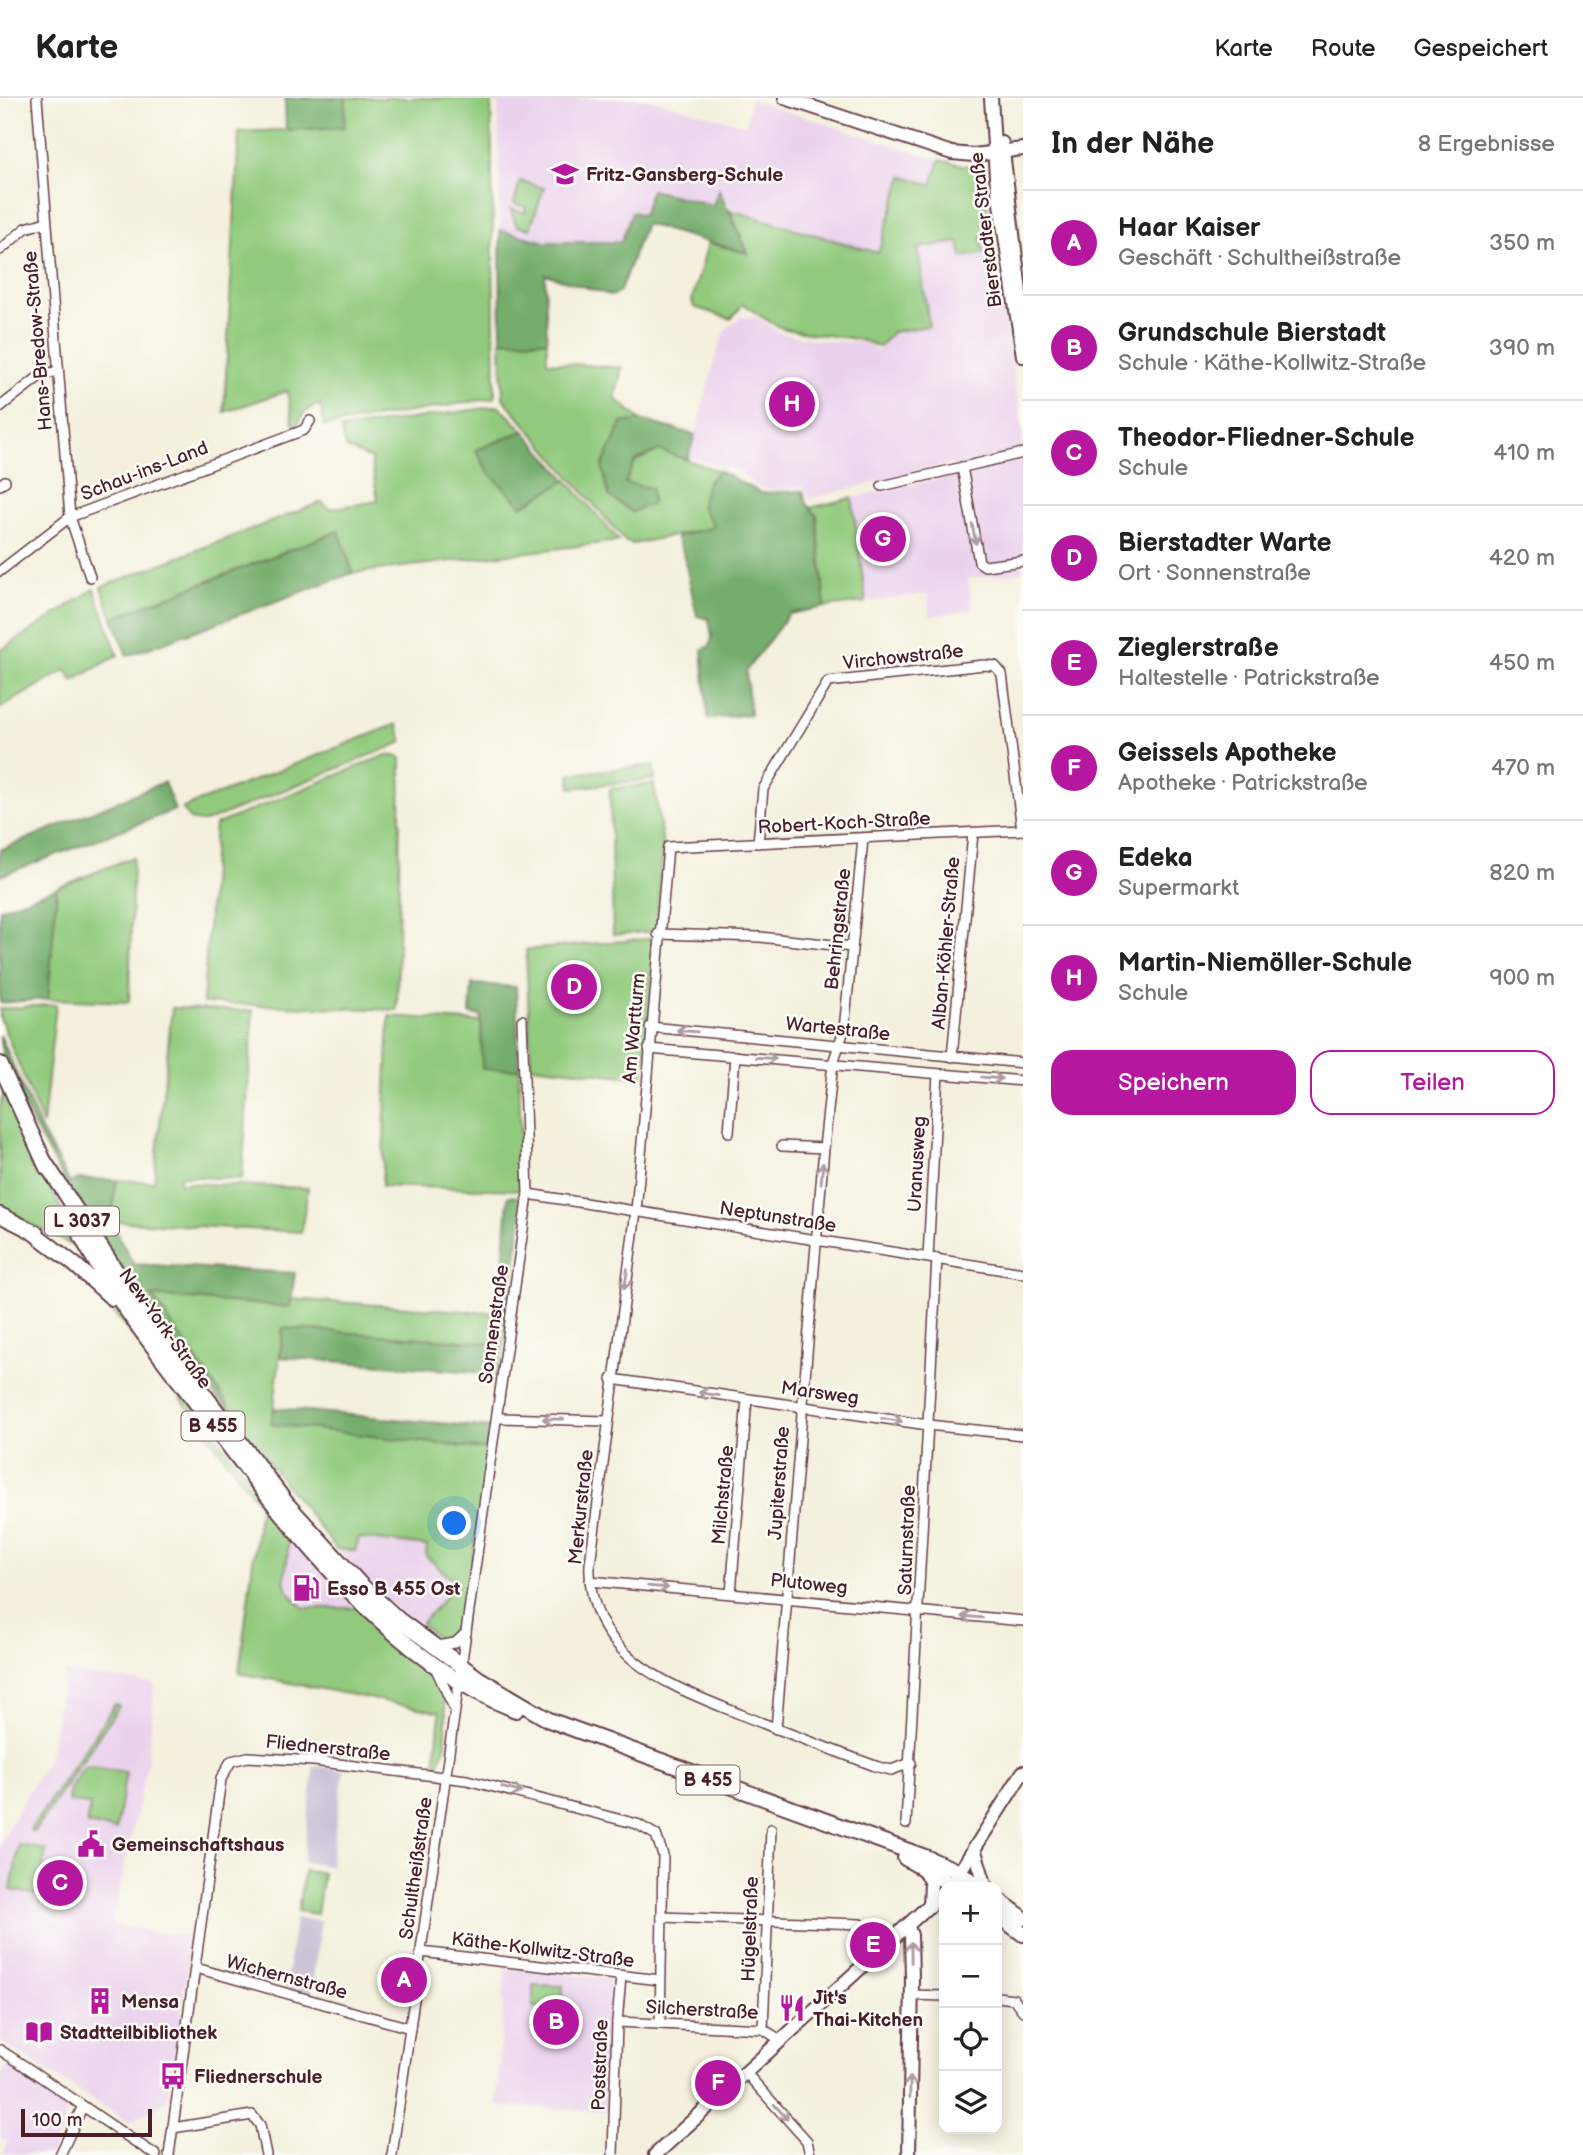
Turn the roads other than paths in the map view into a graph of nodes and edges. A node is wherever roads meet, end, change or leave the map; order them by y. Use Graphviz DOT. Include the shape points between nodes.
graph roads {
  1 [pos="37,98"];
  2 [pos="786,98"];
  3 [pos="994,98"];
  4 [pos="1023,149"];
  5 [pos="999,151"];
  6 [pos="46,222"];
  7 [pos="0,250"];
  8 [pos="1023,316"];
  9 [pos="1023,356"];
  10 [pos="57,371"];
  11 [pos="0,407"];
  12 [pos="310,422"];
  13 [pos="1023,453"];
  14 [pos="962,467"];
  15 [pos="882,486"];
  16 [pos="70,517"];
  17 [pos="1023,561"];
  18 [pos="0,570"];
  19 [pos="90,577"];
  20 [pos="1023,830"];
  21 [pos="973,833"];
  22 [pos="863,839"];
  23 [pos="758,843"];
  24 [pos="668,847"];
  25 [pos="658,934"];
  26 [pos="852,947"];
  27 [pos="522,1020"];
  28 [pos="650,1027"];
  29 [pos="841,1045"];
  30 [pos="649,1049"];
  31 [pos="735,1056"];
  32 [pos="952,1057"];
  33 [pos="833,1063"];
  34 [pos="1023,1063"];
  35 [pos="0,1067"];
  36 [pos="938,1074"];
  37 [pos="1023,1081"];
  38 [pos="729,1132"];
  39 [pos="782,1146"];
  40 [pos="824,1147"];
  41 [pos="44,1161"];
  42 [pos="528,1194"];
  43 [pos="636,1211"];
  44 [pos="0,1215"];
  45 [pos="30,1230"];
  46 [pos="817,1241"];
  47 [pos="932,1258"];
  48 [pos="94,1261"];
  49 [pos="1023,1273"];
  50 [pos="120,1279"];
  51 [pos="140,1329"];
  52 [pos="612,1379"];
  53 [pos="747,1399"];
  54 [pos="801,1406"];
  55 [pos="499,1418"];
  56 [pos="606,1420"];
  57 [pos="928,1425"];
  58 [pos="1023,1435"];
  59 [pos="590,1581"];
  60 [pos="731,1593"];
  61 [pos="787,1598"];
  62 [pos="920,1612"];
  63 [pos="1023,1621"];
  64 [pos="467,1632"];
  65 [pos="434,1646"];
  66 [pos="432,1662"];
  67 [pos="461,1673"];
  68 [pos="454,1710"];
  69 [pos="776,1729"];
  70 [pos="911,1763"];
  71 [pos="1023,1772"];
  72 [pos="445,1777"];
  73 [pos="906,1824"];
  74 [pos="771,1829"];
  75 [pos="868,1838"];
  76 [pos="974,1849"];
  77 [pos="921,1866"];
  78 [pos="946,1882"];
  79 [pos="948,1882"];
  80 [pos="953,1882"];
  81 [pos="983,1882"];
  82 [pos="939,1897"];
  83 [pos="1002,1903"];
  84 [pos="930,1906"];
  85 [pos="662,1917"];
  86 [pos="1023,1918"];
  87 [pos="1002,1919"];
  88 [pos="766,1921"];
  89 [pos="860,1924"];
  90 [pos="908,1927"];
  91 [pos="1023,1934"];
  92 [pos="421,1952"];
  93 [pos="195,1969"];
  94 [pos="621,1977"];
  95 [pos="660,1980"];
  96 [pos="911,1994"];
  97 [pos="939,1996"];
  98 [pos="1002,1998"];
  99 [pos="1023,2011"];
  100 [pos="617,2022"];
  101 [pos="660,2024"];
  102 [pos="410,2028"];
  103 [pos="763,2029"];
  104 [pos="782,2041"];
  105 [pos="0,2050"];
  106 [pos="746,2073"];
  107 [pos="82,2108"];
  108 [pos="173,2128"];
  109 [pos="60,2155"];
  110 [pos="156,2155"];
  111 [pos="169,2155"];
  112 [pos="266,2155"];
  113 [pos="392,2155"];
  114 [pos="613,2155"];
  115 [pos="655,2155"];
  116 [pos="810,2155"];
  117 [pos="909,2155"];
  1 -- 6 [label="street, Hans-Bredow-Straße"];
  2 -- 5 [label="main road" via="952,153"];
  3 -- 5 [label="main road, Bierstadter Straße"];
  4 -- 5 [label="main road"];
  5 -- 8 [label="main road, Bierstadter Straße"];
  5 -- 9 [label="main road, Bierstadter Straße" via="1010,284"];
  6 -- 7 [label="street" via="26,228"];
  6 -- 10 [label="street, Hans-Bredow-Straße"];
  10 -- 11 [label="street" via="40,376"];
  10 -- 16 [label="street, Hans-Bredow-Straße"];
  12 -- 16 [label="street, Schau-ins-Land" via="304,430"];
  13 -- 14 [label="street"];
  14 -- 15 [label="street"];
  14 -- 17 [label="street, one-way" via="979,562 985,566"];
  16 -- 18 [label="street, Schau-ins-Land"];
  16 -- 19 [label="street, Hans-Bredow-Straße"];
  20 -- 21 [label="street, Robert-Koch-Straße"];
  20 -- 23 [label="street, Virchowstraße" via="1002,674 995,666 984,666 828,682 763,789"];
  21 -- 22 [label="street, Robert-Koch-Straße"];
  21 -- 32 [label="street, Alban-Köhler-Straße"];
  22 -- 23 [label="street, Robert-Koch-Straße"];
  22 -- 26 [label="street, Behringstraße"];
  23 -- 24 [label="street, Robert-Koch-Straße"];
  24 -- 25 [label="street, Am Wartturm"];
  25 -- 26 [label="street" via="760,937"];
  25 -- 28 [label="street, Am Wartturm"];
  26 -- 29 [label="street, Behringstraße"];
  27 -- 42 [label="street, Sonnenstraße"];
  29 -- 28 [label="street, Wartestraße, one-way"];
  28 -- 30 [label="street, Am Wartturm"];
  29 -- 32 [label="street, Wartestraße"];
  29 -- 33 [label="street, Behringstraße"];
  30 -- 31 [label="street, Wartestraße"];
  30 -- 43 [label="street, Am Wartturm"];
  31 -- 33 [label="street, Wartestraße, one-way"];
  31 -- 38 [label="street"];
  32 -- 34 [label="street, Wartestraße"];
  33 -- 36 [label="street, Wartestraße"];
  33 -- 40 [label="street, Behringstraße"];
  35 -- 41 [label="main road, New-York-Straße / L 3037"];
  36 -- 37 [label="street, Wartestraße, one-way"];
  36 -- 47 [label="street, Uranusweg"];
  39 -- 40 [label="street"];
  46 -- 40 [label="street, Jupiterstraße, one-way"];
  41 -- 48 [label="main road, New-York-Straße / L 3037"];
  41 -- 50 [label="main road, L 3037"];
  42 -- 43 [label="street, Neptunstraße"];
  42 -- 55 [label="street, Sonnenstraße"];
  43 -- 46 [label="street, Neptunstraße"];
  43 -- 52 [label="street, Merkurstraße, one-way"];
  44 -- 45 [label="main road, B 455"];
  45 -- 48 [label="main road, B 455"];
  45 -- 51 [label="main road, B 455" via="94,1281"];
  46 -- 47 [label="street, Neptunstraße"];
  46 -- 54 [label="street, Jupiterstraße"];
  47 -- 49 [label="street, Neptunstraße"];
  47 -- 57 [label="street, Saturnstraße"];
  48 -- 50 [label="main road, B 455"];
  48 -- 51 [label="main road, New-York-Straße / L 3037"];
  50 -- 65 [label="main road, New-York-Straße / B 455" via="309,1530 368,1592"];
  51 -- 66 [label="main road, New-York-Straße / B 455" via="335,1576"];
  53 -- 52 [label="street, Marsweg, one-way"];
  52 -- 56 [label="street, Merkurstraße"];
  53 -- 54 [label="street, Marsweg"];
  53 -- 60 [label="street, Milchstraße"];
  54 -- 57 [label="street, Marsweg, one-way"];
  54 -- 61 [label="street, Jupiterstraße"];
  56 -- 55 [label="street, one-way"];
  55 -- 64 [label="street, Sonnenstraße"];
  56 -- 59 [label="street, Merkurstraße"];
  57 -- 58 [label="street, Marsweg"];
  57 -- 62 [label="street, Saturnstraße"];
  59 -- 60 [label="street, Plutoweg, one-way"];
  59 -- 69 [label="street, Merkurstraße" via="599,1614 614,1640 647,1672 669,1686"];
  60 -- 61 [label="street, Plutoweg"];
  61 -- 62 [label="street, Plutoweg"];
  61 -- 69 [label="street, Jupiterstraße"];
  63 -- 62 [label="street, Plutoweg, one-way"];
  62 -- 70 [label="street, Saturnstraße"];
  64 -- 65 [label="street" via="455,1643"];
  64 -- 67 [label="street, Sonnenstraße"];
  65 -- 67 [label="main road, B 455"];
  66 -- 67 [label="main road, B 455"];
  66 -- 68 [label="street"];
  67 -- 68 [label="street, Schultheißstraße"];
  67 -- 75 [label="main road, B 455" via="549,1720"];
  68 -- 72 [label="street, Schultheißstraße"];
  69 -- 70 [label="street, Merkurstraße" via="878,1768 891,1770"];
  70 -- 73 [label="street, Saturnstraße"];
  71 -- 76 [label="main road"];
  72 -- 85 [label="street, one-way" via="537,1796 649,1830 661,1844 663,1856"];
  72 -- 92 [label="street, Schultheißstraße"];
  72 -- 93 [label="street, Fliednerstraße" via="276,1757 232,1761 220,1779"];
  74 -- 88 [label="street, Hügelstraße"];
  75 -- 77 [label="main road, B 455"];
  75 -- 79 [label="main road, B 455" via="925,1857"];
  76 -- 80 [label="main road"];
  76 -- 81 [label="main road"];
  77 -- 78 [label="main road, B 455"];
  77 -- 84 [label="main road" via="931,1883"];
  82 -- 84 [label="main road"];
  83 -- 86 [label="main road"];
  84 -- 90 [label="main road"];
  85 -- 88 [label="street"];
  85 -- 95 [label="street"];
  87 -- 91 [label="main road"];
  88 -- 89 [label="street"];
  88 -- 103 [label="street, Hügelstraße"];
  96 -- 90 [label="main road, one-way"];
  90 -- 104 [label="main road"];
  92 -- 94 [label="street, Käthe-Kollwitz-Straße"];
  92 -- 102 [label="street, Schultheißstraße"];
  93 -- 102 [label="street, Wichernstraße"];
  93 -- 108 [label="street, Fliednerstraße"];
  94 -- 95 [label="street, Käthe-Kollwitz-Straße"];
  94 -- 100 [label="street, Poststraße"];
  95 -- 101 [label="street"];
  96 -- 97 [label="street"];
  117 -- 96 [label="main road, one-way"];
  98 -- 99 [label="street" via="1014,1999"];
  100 -- 101 [label="street, Silcherstraße"];
  100 -- 114 [label="street, Poststraße"];
  101 -- 103 [label="street, Silcherstraße"];
  102 -- 113 [label="street, Schultheißstraße"];
  103 -- 104 [label="street, Silcherstraße"];
  104 -- 106 [label="main road"];
  105 -- 107 [label="street" via="73,2096"];
  106 -- 115 [label="main road"];
  106 -- 116 [label="street, one-way" via="807,2141"];
  107 -- 109 [label="street"];
  107 -- 110 [label="street"];
  108 -- 111 [label="street, Fliednerstraße"];
  108 -- 112 [label="street" via="252,2115 260,2125"];
}
